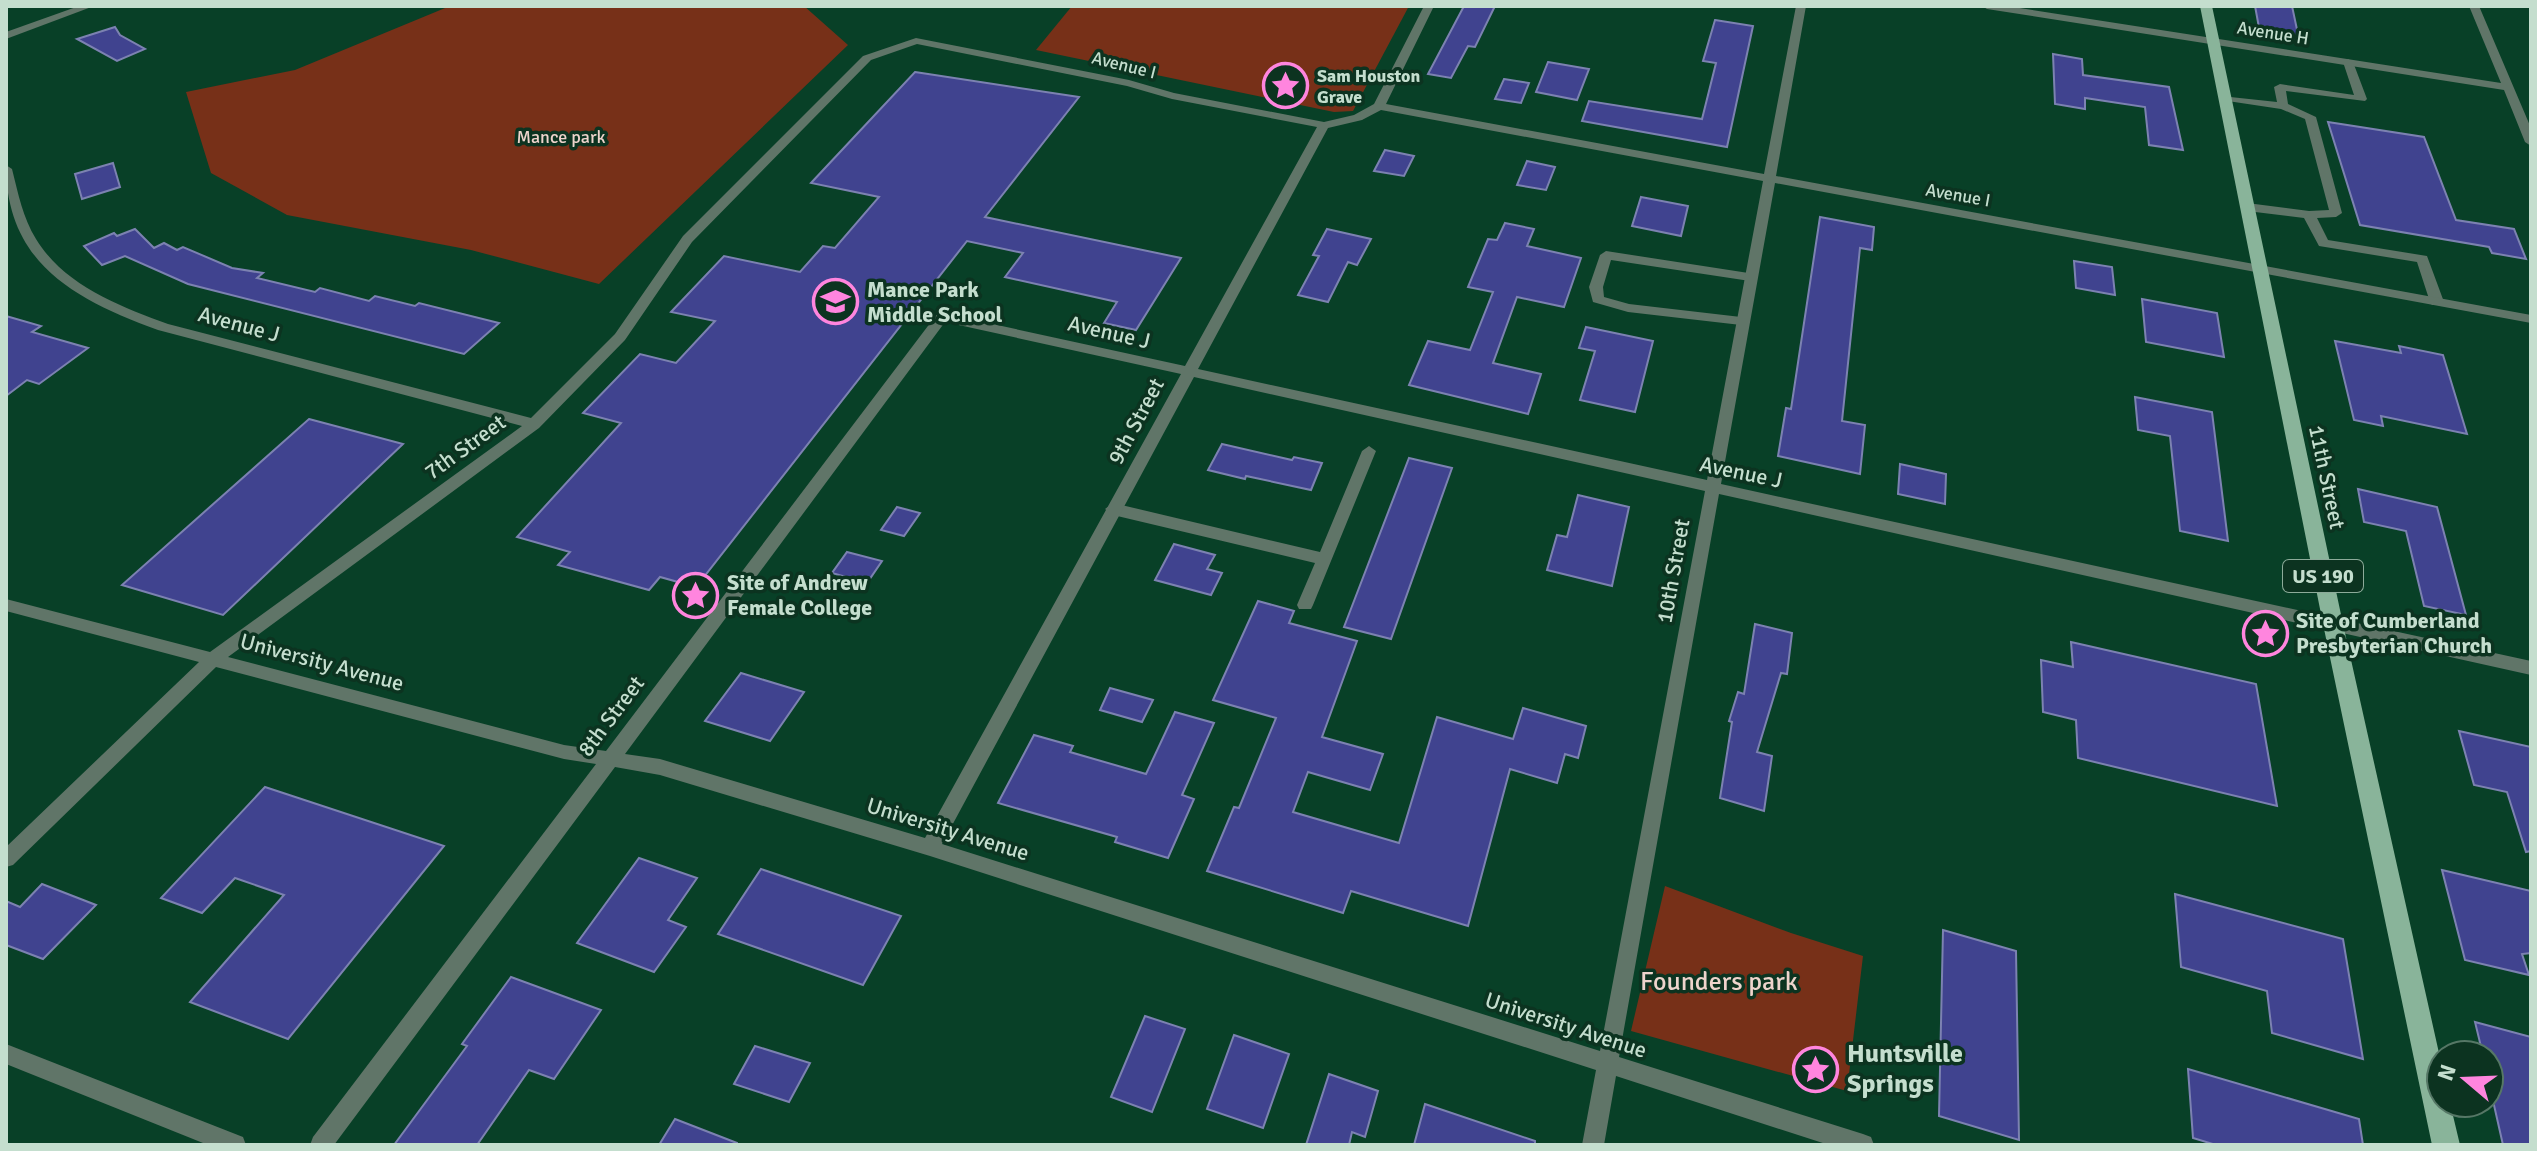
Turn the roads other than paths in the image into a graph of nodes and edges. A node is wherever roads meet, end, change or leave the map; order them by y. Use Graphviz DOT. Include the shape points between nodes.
graph roads {
  1 [pos="89,6"];
  2 [pos="1429,6"];
  3 [pos="1801,6"];
  4 [pos="1987,6"];
  5 [pos="2206,6"];
  6 [pos="2474,6"];
  7 [pos="6,36"];
  8 [pos="916,41"];
  9 [pos="2214,42"];
  10 [pos="2348,62"];
  11 [pos="2507,87"];
  12 [pos="2225,98"];
  13 [pos="1379,106"];
  14 [pos="2283,106"];
  15 [pos="1324,125"];
  16 [pos="2531,142"];
  17 [pos="6,169"];
  18 [pos="1768,178"];
  19 [pos="2247,207"];
  20 [pos="2309,215"];
  21 [pos="2259,269"];
  22 [pos="1750,277"];
  23 [pos="2437,302"];
  24 [pos="942,317"];
  25 [pos="2531,319"];
  26 [pos="1741,321"];
  27 [pos="1187,373"];
  28 [pos="534,424"];
  29 [pos="1369,451"];
  30 [pos="1710,488"];
  31 [pos="1113,509"];
  32 [pos="1325,559"];
  33 [pos="6,605"];
  34 [pos="1305,605"];
  35 [pos="2333,624"];
  36 [pos="214,658"];
  37 [pos="2531,668"];
  38 [pos="608,759"];
  39 [pos="930,848"];
  40 [pos="6,859"];
  41 [pos="6,1054"];
  42 [pos="1608,1063"];
  43 [pos="235,1145"];
  44 [pos="321,1145"];
  45 [pos="1593,1145"];
  46 [pos="1863,1145"];
  47 [pos="2446,1145"];
  1 -- 7 [label="street"];
  2 -- 13 [label="street"];
  3 -- 18 [label="street, 10th Street"];
  4 -- 9 [label="street, Avenue H"];
  5 -- 9 [label="main road, 11th Street / US 190"];
  6 -- 11 [label="street"];
  8 -- 15 [label="street, Avenue I"];
  8 -- 28 [label="street, 7th Street" via="867,58 687,239 620,337"];
  9 -- 10 [label="street, Avenue H"];
  9 -- 12 [label="main road, 11th Street / US 190"];
  10 -- 11 [label="street, Avenue H"];
  10 -- 14 [label="street" via="2361,99 2280,87"];
  11 -- 16 [label="street"];
  12 -- 14 [label="street"];
  12 -- 19 [label="main road, 11th Street / US 190"];
  13 -- 15 [label="street" via="1358,118"];
  13 -- 18 [label="street, Avenue I"];
  14 -- 20 [label="street" via="2310,117 2336,213"];
  15 -- 27 [label="street, 9th Street"];
  17 -- 28 [label="street, Avenue J" via="31,241 55,270 121,312"];
  18 -- 21 [label="street, Avenue I"];
  18 -- 22 [label="street, 10th Street"];
  19 -- 20 [label="street"];
  19 -- 21 [label="main road, 11th Street / US 190"];
  20 -- 23 [label="street" via="2323,243 2422,259"];
  21 -- 23 [label="street, Avenue I"];
  21 -- 35 [label="main road, 11th Street / US 190"];
  22 -- 26 [label="street, 10th Street"];
  22 -- 26 [label="street" via="1606,255 1596,287 1598,299 1628,308"];
  23 -- 25 [label="street, Avenue I"];
  24 -- 27 [label="street, Avenue J"];
  24 -- 38 [label="street, 8th Street"];
  26 -- 30 [label="street, 10th Street"];
  27 -- 30 [label="street, Avenue J"];
  27 -- 31 [label="street, 9th Street"];
  28 -- 36 [label="street, 7th Street"];
  29 -- 32 [label="street"];
  30 -- 35 [label="street, Avenue J"];
  30 -- 42 [label="street, 10th Street"];
  31 -- 32 [label="street"];
  31 -- 39 [label="street, 9th Street"];
  32 -- 34 [label="street"];
  33 -- 36 [label="street, University Avenue"];
  35 -- 37 [label="street, Avenue J"];
  35 -- 47 [label="main road, 11th Street / US 190"];
  36 -- 38 [label="street, University Avenue" via="564,752"];
  36 -- 40 [label="street, 7th Street"];
  38 -- 39 [label="street, University Avenue" via="660,767"];
  38 -- 44 [label="street, 8th Street"];
  39 -- 42 [label="street, University Avenue"];
  41 -- 43 [label="street"];
  42 -- 45 [label="street, 10th Street"];
  42 -- 46 [label="street, University Avenue"];
}
